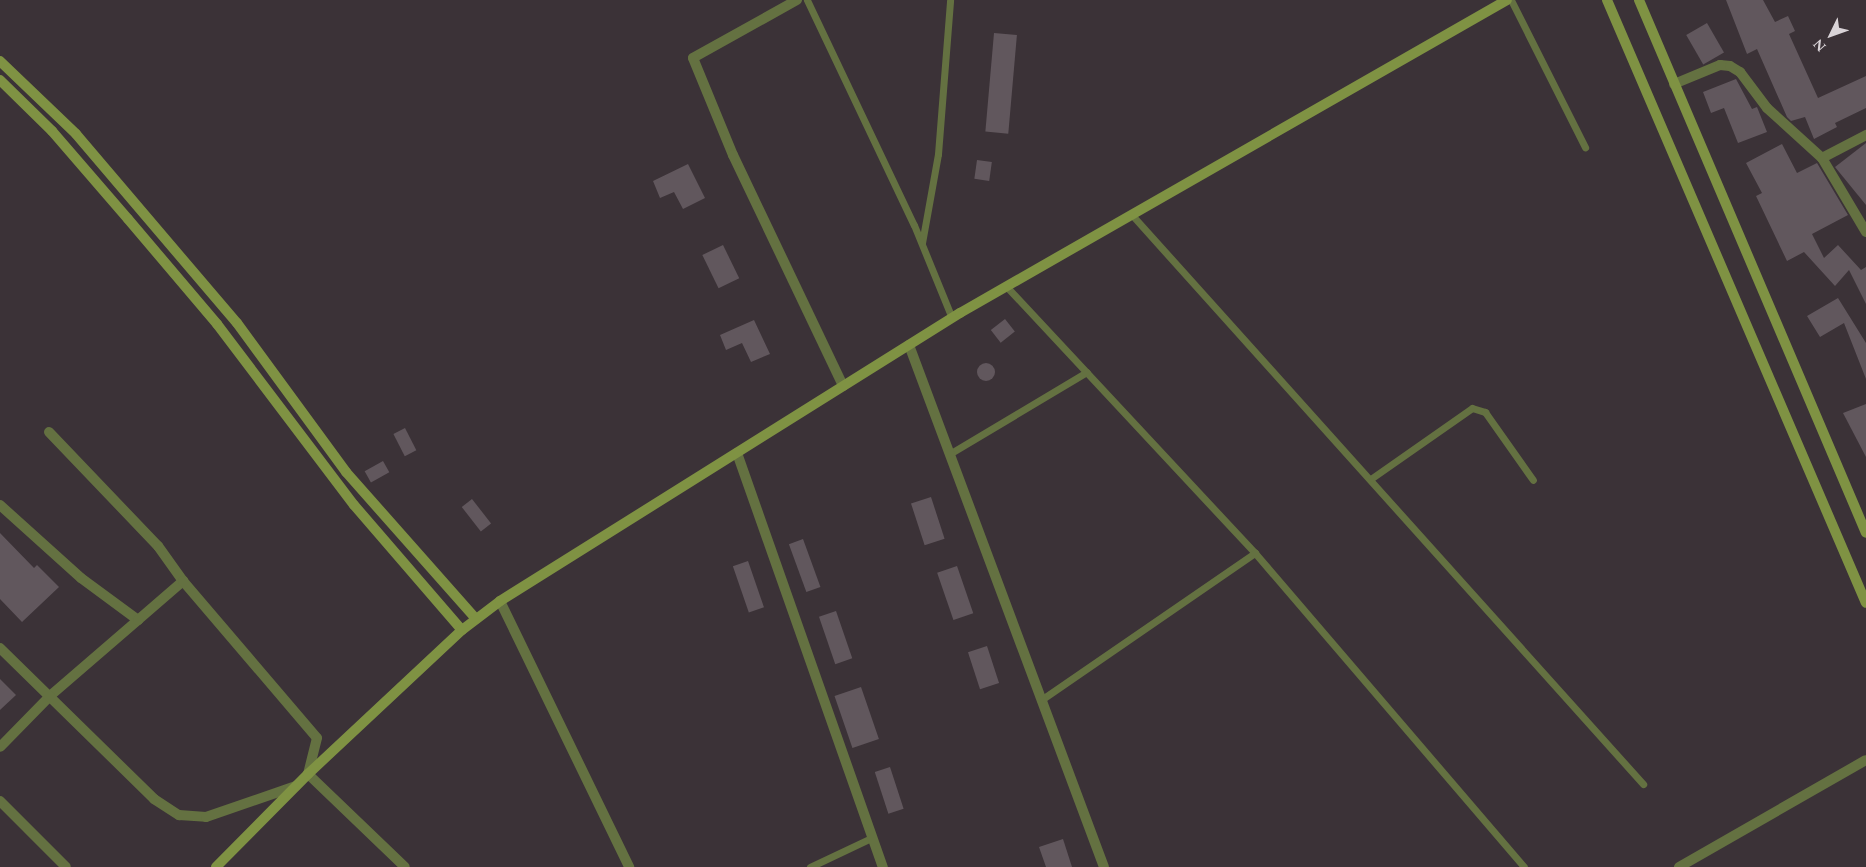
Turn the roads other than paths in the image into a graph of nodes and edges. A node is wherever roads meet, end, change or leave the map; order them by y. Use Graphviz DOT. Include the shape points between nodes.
graph roads {
  1 [pos="797,0"];
  2 [pos="807,0"];
  3 [pos="950,0"];
  4 [pos="1509,0"];
  5 [pos="1607,0"];
  6 [pos="1639,0"];
  7 [pos="0,61"];
  8 [pos="0,80"];
  9 [pos="1674,84"];
  10 [pos="1866,134"];
  11 [pos="1585,147"];
  12 [pos="1822,158"];
  13 [pos="1132,215"];
  14 [pos="1866,232"];
  15 [pos="922,243"];
  16 [pos="1006,286"];
  17 [pos="952,318"];
  18 [pos="909,345"];
  19 [pos="1087,372"];
  20 [pos="843,386"];
  21 [pos="49,432"];
  22 [pos="736,453"];
  23 [pos="951,453"];
  24 [pos="1372,478"];
  25 [pos="1533,480"];
  26 [pos="0,505"];
  27 [pos="1866,533"];
  28 [pos="1255,553"];
  29 [pos="183,581"];
  30 [pos="500,601"];
  31 [pos="1866,603"];
  32 [pos="476,619"];
  33 [pos="138,620"];
  34 [pos="462,630"];
  35 [pos="0,648"];
  36 [pos="50,696"];
  37 [pos="1041,700"];
  38 [pos="0,747"];
  39 [pos="1866,760"];
  40 [pos="308,774"];
  41 [pos="1643,784"];
  42 [pos="296,786"];
  43 [pos="0,801"];
  44 [pos="871,838"];
  45 [pos="625,865"];
  46 [pos="66,867"];
  47 [pos="216,867"];
  48 [pos="405,867"];
  49 [pos="810,867"];
  50 [pos="883,867"];
  51 [pos="1104,867"];
  52 [pos="1524,867"];
  53 [pos="1679,867"];
  1 -- 20 [label="street" via="693,58 733,155"];
  2 -- 15 [label="lane"];
  3 -- 15 [label="lane" via="938,154"];
  4 -- 11 [label="lane"];
  4 -- 13 [label="street"];
  5 -- 31 [label="street"];
  6 -- 9 [label="street"];
  7 -- 32 [label="street" via="76,134 237,323 346,472"];
  8 -- 34 [label="street" via="52,131 192,294 354,505"];
  9 -- 12 [label="street" via="1720,65 1730,66 1740,72 1768,108"];
  9 -- 27 [label="street"];
  10 -- 12 [label="street"];
  12 -- 14 [label="street"];
  13 -- 16 [label="street"];
  13 -- 24 [label="lane"];
  15 -- 17 [label="lane"];
  16 -- 17 [label="street"];
  16 -- 19 [label="lane"];
  17 -- 18 [label="street"];
  18 -- 20 [label="street"];
  18 -- 23 [label="street"];
  19 -- 23 [label="lane"];
  19 -- 28 [label="lane"];
  20 -- 22 [label="street"];
  21 -- 29 [label="street" via="158,546"];
  22 -- 30 [label="street"];
  22 -- 44 [label="street"];
  23 -- 37 [label="street"];
  24 -- 25 [label="lane" via="1472,408 1486,412"];
  24 -- 41 [label="lane"];
  26 -- 33 [label="street" via="81,578"];
  28 -- 37 [label="lane"];
  28 -- 52 [label="lane"];
  29 -- 33 [label="street"];
  29 -- 40 [label="street" via="317,738"];
  30 -- 32 [label="street"];
  30 -- 45 [label="street"];
  32 -- 34 [label="street"];
  33 -- 36 [label="street"];
  34 -- 40 [label="street"];
  35 -- 36 [label="street"];
  36 -- 38 [label="street"];
  36 -- 42 [label="street" via="154,798 180,815 206,818"];
  37 -- 51 [label="street"];
  39 -- 53 [label="street"];
  40 -- 42 [label="street"];
  40 -- 48 [label="street"];
  42 -- 47 [label="street"];
  43 -- 46 [label="street"];
  44 -- 49 [label="lane"];
  44 -- 50 [label="street"];
}
